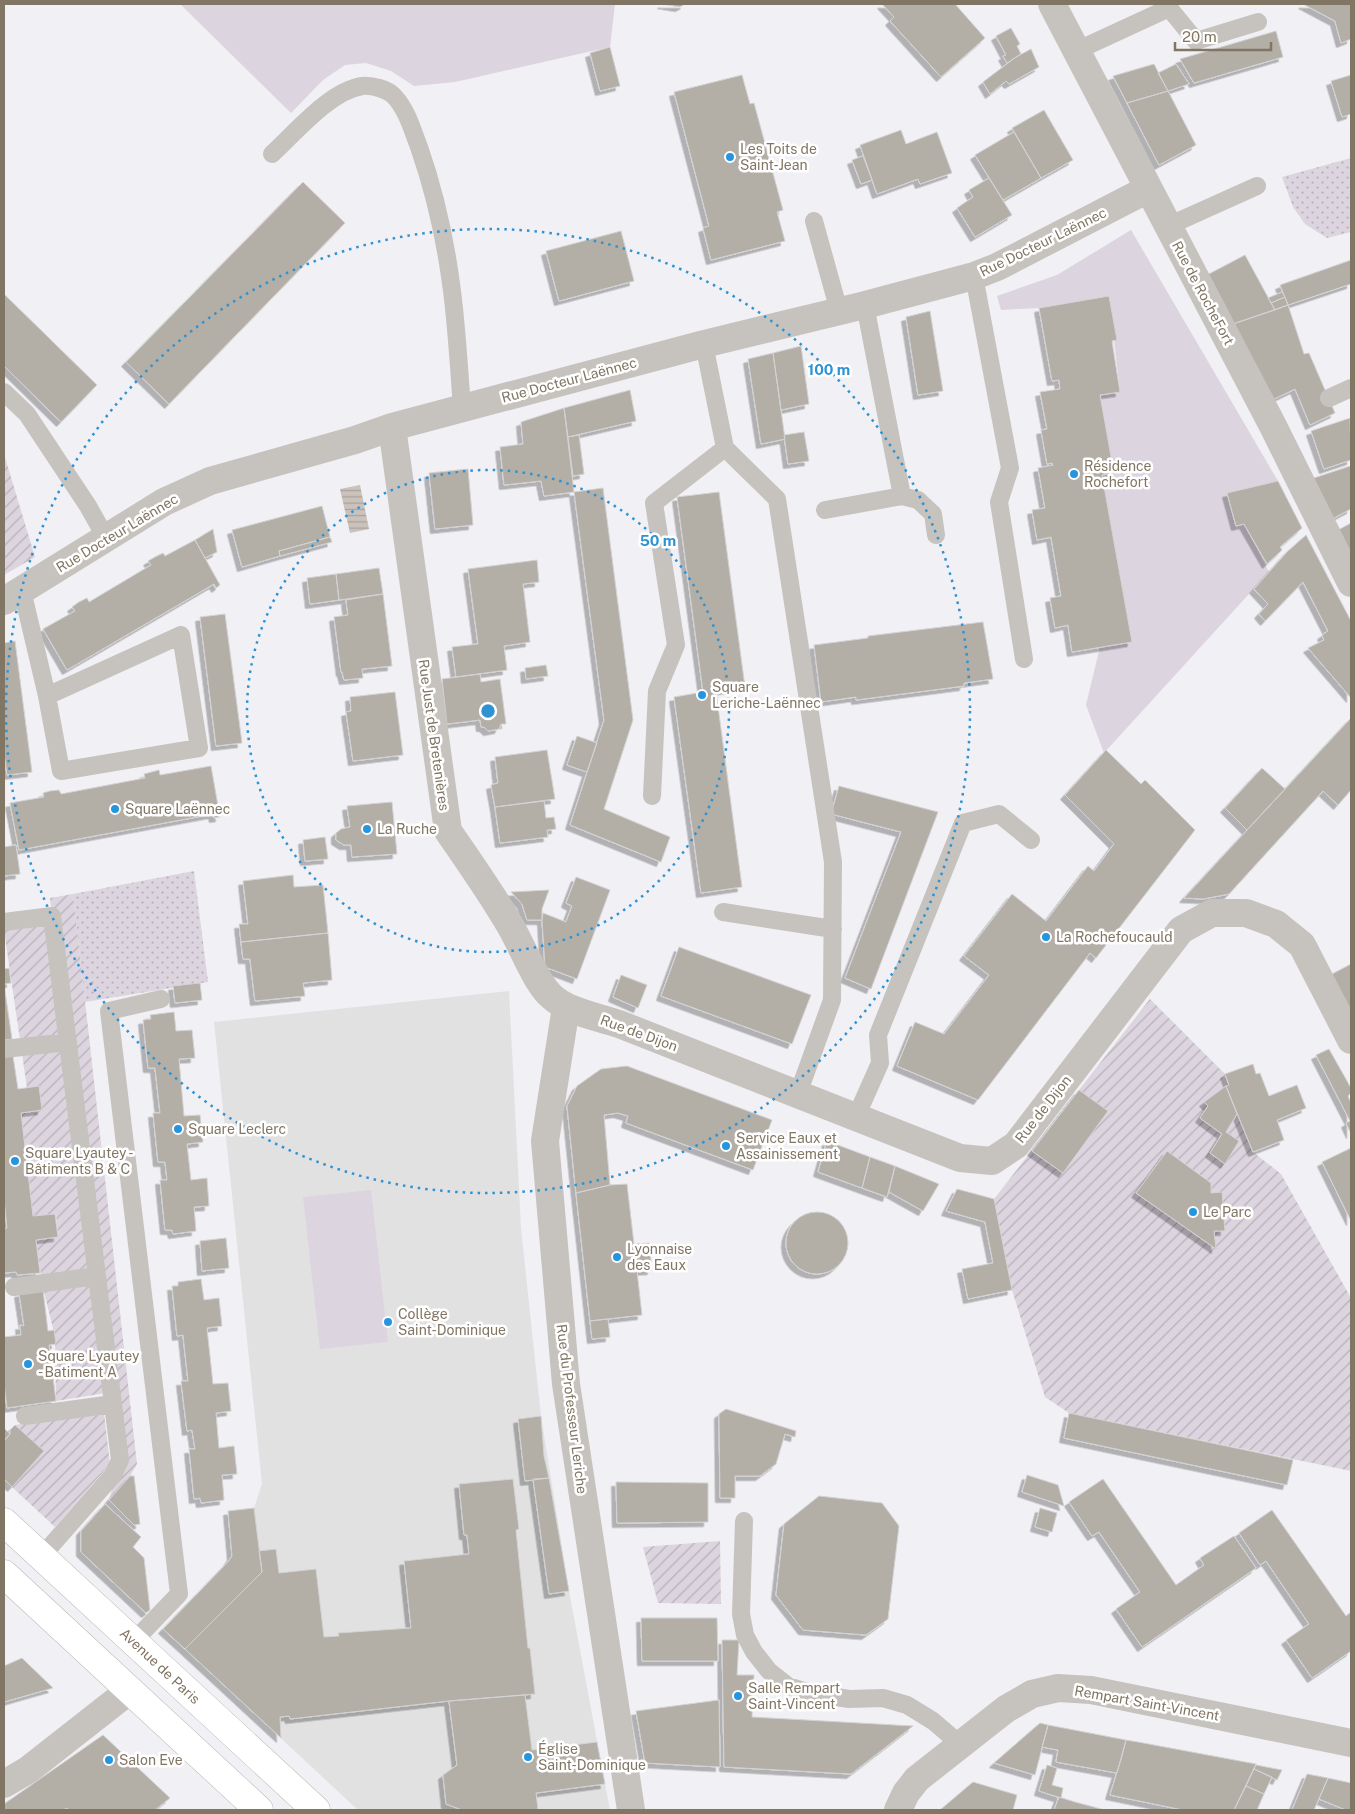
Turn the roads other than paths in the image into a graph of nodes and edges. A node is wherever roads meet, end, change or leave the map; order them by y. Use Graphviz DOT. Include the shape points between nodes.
graph roads {
  1 [pos="1052,4"];
  2 [pos="1168,6"];
  3 [pos="1258,22"];
  4 [pos="1076,51"];
  5 [pos="272,154"];
  6 [pos="1257,186"];
  7 [pos="1148,189"];
  8 [pos="814,221"];
  9 [pos="1168,226"];
  10 [pos="974,276"];
  11 [pos="865,305"];
  12 [pos="839,311"];
  13 [pos="704,344"];
  14 [pos="1351,388"];
  15 [pos="4,392"];
  16 [pos="1329,398"];
  17 [pos="462,408"];
  18 [pos="392,427"];
  19 [pos="725,448"];
  20 [pos="902,496"];
  21 [pos="825,510"];
  22 [pos="936,535"];
  23 [pos="106,538"];
  24 [pos="1351,583"];
  25 [pos="13,596"];
  26 [pos="1024,660"];
  27 [pos="47,696"];
  28 [pos="652,796"];
  29 [pos="1030,840"];
  30 [pos="723,912"];
  31 [pos="4,922"];
  32 [pos="833,929"];
  33 [pos="160,999"];
  34 [pos="566,1007"];
  35 [pos="1351,1040"];
  36 [pos="68,1042"];
  37 [pos="4,1049"];
  38 [pos="798,1094"];
  39 [pos="856,1117"];
  40 [pos="97,1276"];
  41 [pos="14,1287"];
  42 [pos="113,1404"];
  43 [pos="25,1416"];
  44 [pos="744,1520"];
  45 [pos="4,1522"];
  46 [pos="41,1557"];
  47 [pos="4,1574"];
  48 [pos="133,1642"];
  49 [pos="130,1690"];
  50 [pos="1351,1743"];
  51 [pos="961,1744"];
  52 [pos="4,1784"];
  53 [pos="259,1810"];
  54 [pos="316,1810"];
  55 [pos="631,1810"];
  56 [pos="898,1810"];
  1 -- 4 [label="street, Rue de RocheFort"];
  2 -- 3 [label="lane" via="1196,41"];
  2 -- 4 [label="lane"];
  4 -- 7 [label="street, Rue de RocheFort"];
  5 -- 17 [label="lane" via="322,108 346,91 363,86 393,94 409,119 442,233 452,290"];
  6 -- 9 [label="lane"];
  7 -- 9 [label="street, Rue de RocheFort"];
  7 -- 10 [label="street, Rue Docteur Laënnec" via="998,267"];
  8 -- 12 [label="lane"];
  9 -- 24 [label="street, Rue de RocheFort"];
  10 -- 11 [label="street, Rue Docteur Laënnec"];
  10 -- 26 [label="lane" via="1010,468 999,502"];
  11 -- 12 [label="street, Rue Docteur Laënnec"];
  11 -- 20 [label="lane"];
  12 -- 13 [label="street, Rue Docteur Laënnec"];
  13 -- 17 [label="street, Rue Docteur Laënnec"];
  13 -- 19 [label="lane"];
  14 -- 16 [label="lane"];
  15 -- 23 [label="lane" via="27,414"];
  17 -- 18 [label="street, Rue Docteur Laënnec"];
  18 -- 23 [label="street, Rue Docteur Laënnec" via="210,481 164,502"];
  18 -- 34 [label="street, Rue Just de Bretenières" via="448,831 507,920 548,994"];
  19 -- 28 [label="lane" via="654,503 676,646 657,691"];
  19 -- 32 [label="lane" via="777,499 833,862"];
  20 -- 21 [label="lane"];
  20 -- 22 [label="lane" via="918,500 933,514"];
  23 -- 25 [label="street, Rue Docteur Laënnec"];
  25 -- 27 [label="lane"];
  27 -- 27 [label="lane" via="181,635 199,748 61,771"];
  29 -- 39 [label="lane" via="999,814 963,823 878,1034 880,1063"];
  30 -- 32 [label="lane"];
  31 -- 36 [label="lane" via="52,916"];
  32 -- 38 [label="lane" via="832,1000"];
  33 -- 48 [label="lane" via="109,1011 179,1594"];
  34 -- 38 [label="street, Rue de Dijon" via="619,1024"];
  34 -- 55 [label="street, Rue du Professeur Leriche" via="545,1141 566,1384"];
  35 -- 39 [label="street, Rue de Dijon" via="1302,945 1276,924 1246,913 1212,913 1181,930 1016,1145 992,1161 960,1158"];
  36 -- 37 [label="lane"];
  36 -- 40 [label="lane"];
  38 -- 39 [label="street, Rue de Dijon"];
  40 -- 41 [label="lane"];
  40 -- 42 [label="lane"];
  42 -- 43 [label="lane"];
  42 -- 46 [label="lane" via="120,1460 113,1475"];
  44 -- 51 [label="lane" via="741,1614 754,1652 769,1671 788,1686 811,1693 849,1699 883,1698 907,1706 933,1721"];
  45 -- 46 [label="main road, Avenue de Paris"];
  46 -- 48 [label="main road, Avenue de Paris"];
  47 -- 49 [label="main road"];
  48 -- 54 [label="main road, Avenue de Paris"];
  49 -- 52 [label="street" via="28,1770"];
  49 -- 53 [label="main road"];
  50 -- 51 [label="street, Rempart Saint-Vincent" via="1091,1690 1058,1688 1032,1694"];
  51 -- 56 [label="street, Rempart Saint-Vincent" via="917,1780"];
}
